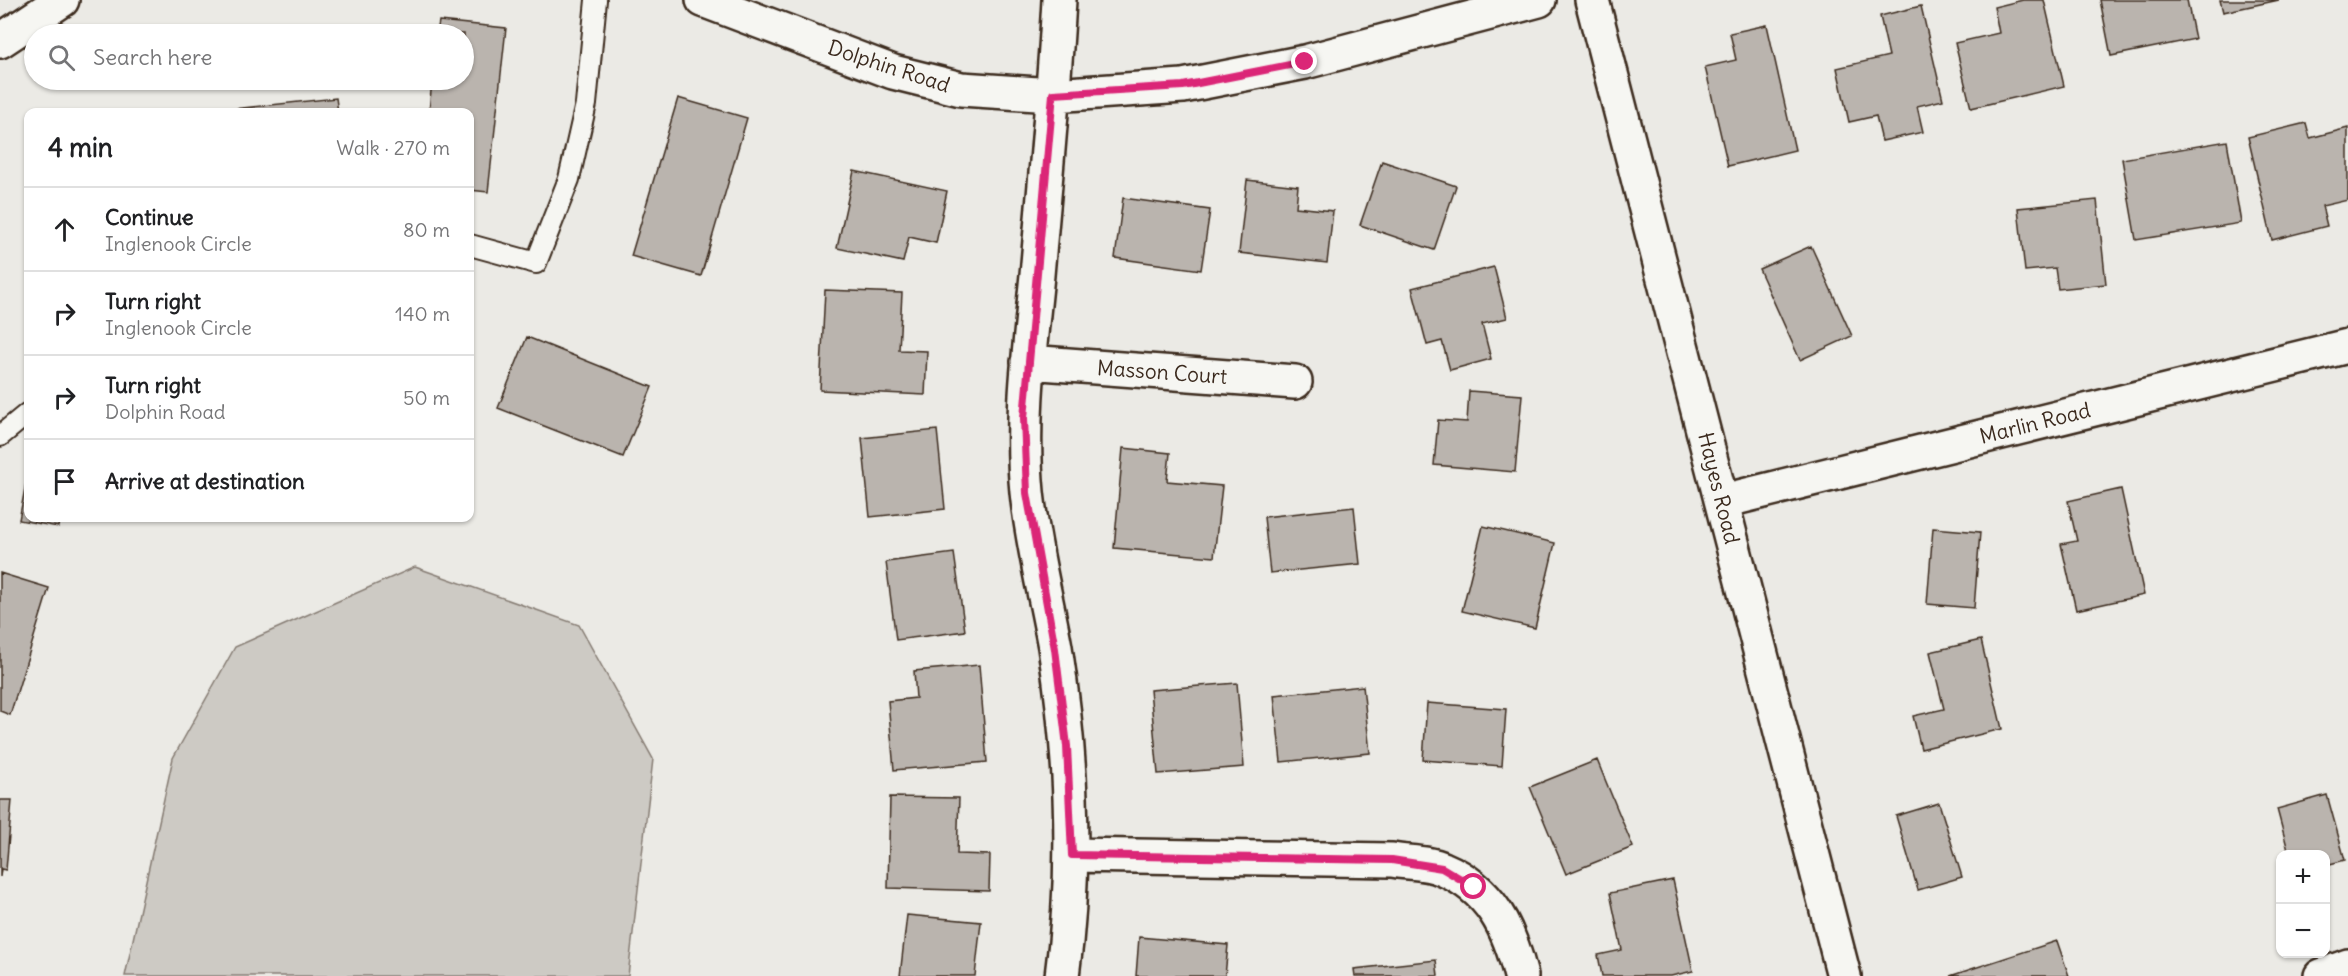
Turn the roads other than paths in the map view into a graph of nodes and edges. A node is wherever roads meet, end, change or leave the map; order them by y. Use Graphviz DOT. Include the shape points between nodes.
graph roads {
  1 [pos="62,0"];
  2 [pos="596,0"];
  3 [pos="704,0"];
  4 [pos="1059,0"];
  5 [pos="1539,0"];
  6 [pos="1592,0"];
  7 [pos="26,24"];
  8 [pos="24,25"];
  9 [pos="0,41"];
  10 [pos="1053,94"];
  11 [pos="474,246"];
  12 [pos="2348,346"];
  13 [pos="1028,362"];
  14 [pos="1295,382"];
  15 [pos="24,416"];
  16 [pos="0,436"];
  17 [pos="1723,501"];
  18 [pos="1072,855"];
  19 [pos="2348,966"];
  20 [pos="1062,976"];
  21 [pos="1521,976"];
  22 [pos="1844,976"];
  23 [pos="2321,976"];
  1 -- 7 [label="street"];
  2 -- 11 [label="lane" via="586,104 568,178 536,263"];
  3 -- 10 [label="street, Dolphin Road" via="893,72 961,89"];
  4 -- 10 [label="street"];
  5 -- 10 [label="street, Dolphin Road" via="1305,62 1183,86"];
  6 -- 17 [label="street, Hayes Road"];
  8 -- 9 [label="street"];
  10 -- 13 [label="street"];
  12 -- 17 [label="street, Marlin Road"];
  13 -- 14 [label="street, Masson Court"];
  13 -- 18 [label="street" via="1024,418 1027,493 1055,649 1067,746"];
  15 -- 16 [label="lane"];
  17 -- 22 [label="street, Hayes Road"];
  18 -- 20 [label="street"];
  18 -- 21 [label="street" via="1392,860 1442,868 1474,887 1495,908 1513,944"];
  19 -- 23 [label="street"];
}
